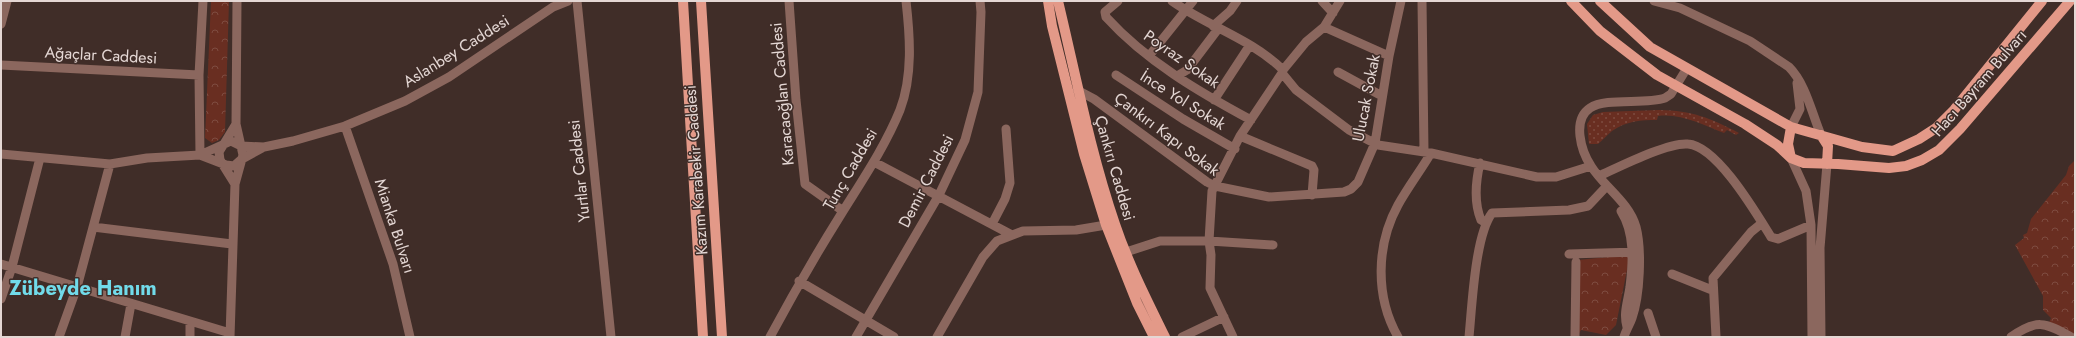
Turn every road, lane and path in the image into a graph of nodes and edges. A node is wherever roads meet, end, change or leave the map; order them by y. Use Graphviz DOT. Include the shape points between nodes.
graph roads {
  1 [pos="7,1"];
  2 [pos="203,1"];
  3 [pos="237,1"];
  4 [pos="568,1"];
  5 [pos="577,1"];
  6 [pos="683,1"];
  7 [pos="701,1"];
  8 [pos="789,1"];
  9 [pos="906,1"];
  10 [pos="980,1"];
  11 [pos="1048,1"];
  12 [pos="1058,1"];
  13 [pos="1118,1"];
  14 [pos="1172,1"];
  15 [pos="1193,1"];
  16 [pos="1237,1"];
  17 [pos="1322,1"];
  18 [pos="1340,1"];
  19 [pos="1401,1"];
  20 [pos="1422,1"];
  21 [pos="1571,1"];
  22 [pos="1600,1"];
  23 [pos="1654,1"];
  24 [pos="1673,1"];
  25 [pos="2042,1"];
  26 [pos="2070,1"];
  27 [pos="1680,8"];
  28 [pos="1185,10"];
  29 [pos="1333,13"];
  30 [pos="1,24"];
  31 [pos="1324,27"];
  32 [pos="1216,28"];
  33 [pos="1250,45"];
  34 [pos="1149,56"];
  35 [pos="1389,56"];
  36 [pos="1,65"];
  37 [pos="1688,68"];
  38 [pos="1283,71"];
  39 [pos="1338,72"];
  40 [pos="1116,74"];
  41 [pos="199,76"];
  42 [pos="1177,76"];
  43 [pos="1797,78"];
  44 [pos="1677,86"];
  45 [pos="1077,90"];
  46 [pos="1382,96"];
  47 [pos="1214,100"];
  48 [pos="1251,120"];
  49 [pos="236,124"];
  50 [pos="345,126"];
  51 [pos="1791,127"];
  52 [pos="1006,130"];
  53 [pos="1821,135"];
  54 [pos="1240,136"];
  55 [pos="1375,143"];
  56 [pos="223,144"];
  57 [pos="241,146"];
  58 [pos="264,147"];
  59 [pos="1235,149"];
  60 [pos="1428,152"];
  61 [pos="1,154"];
  62 [pos="200,155"];
  63 [pos="40,158"];
  64 [pos="1791,158"];
  65 [pos="242,159"];
  66 [pos="874,162"];
  67 [pos="223,163"];
  68 [pos="1480,163"];
  69 [pos="110,164"];
  70 [pos="1827,164"];
  71 [pos="1591,166"];
  72 [pos="1599,176"];
  73 [pos="235,184"];
  74 [pos="1215,186"];
  75 [pos="1604,190"];
  76 [pos="939,195"];
  77 [pos="1312,195"];
  78 [pos="843,211"];
  79 [pos="1486,223"];
  80 [pos="1762,223"];
  81 [pos="992,224"];
  82 [pos="1106,225"];
  83 [pos="1811,225"];
  84 [pos="93,227"];
  85 [pos="1012,235"];
  86 [pos="1209,241"];
  87 [pos="232,244"];
  88 [pos="1273,245"];
  89 [pos="1126,252"];
  90 [pos="1635,252"];
  91 [pos="1569,254"];
  92 [pos="1576,262"];
  93 [pos="1,264"];
  94 [pos="12,267"];
  95 [pos="1672,274"];
  96 [pos="800,282"];
  97 [pos="77,287"];
  98 [pos="1712,290"];
  99 [pos="1,299"];
  100 [pos="131,304"];
  101 [pos="1648,313"];
  102 [pos="1224,317"];
  103 [pos="866,321"];
  104 [pos="190,322"];
  105 [pos="230,335"];
  106 [pos="2016,336"];
  107 [pos="59,337"];
  108 [pos="125,337"];
  109 [pos="190,337"];
  110 [pos="410,337"];
  111 [pos="611,337"];
  112 [pos="702,337"];
  113 [pos="722,337"];
  114 [pos="770,337"];
  115 [pos="856,337"];
  116 [pos="894,337"];
  117 [pos="937,337"];
  118 [pos="1154,337"];
  119 [pos="1165,337"];
  120 [pos="1182,337"];
  121 [pos="1233,337"];
  122 [pos="1398,337"];
  123 [pos="1469,337"];
  124 [pos="1575,337"];
  125 [pos="1624,337"];
  126 [pos="1656,337"];
  127 [pos="1716,337"];
  128 [pos="1812,337"];
  129 [pos="1821,337"];
  130 [pos="2070,337"];
  1 -- 30 [label="street"];
  2 -- 41 [label="street"];
  3 -- 49 [label="street"];
  4 -- 50 [label="street, Aslanbey Caddesi" via="540,15 449,77 405,101"];
  5 -- 111 [label="street, Yurtlar Caddesi"];
  6 -- 112 [label="main road, Kazım Karabekir Caddesi"];
  7 -- 113 [label="main road, Kazım Karabekir Caddesi"];
  8 -- 78 [label="street, Karacaoğlan Caddesi" via="805,184"];
  9 -- 66 [label="street, Tunç Caddesi" via="910,33 907,81 900,109"];
  10 -- 76 [label="street, Demir Caddesi" via="978,92 965,140"];
  11 -- 82 [label="main road, Çankırı Caddesi" via="1084,154"];
  12 -- 45 [label="main road, Çankırı Caddesi"];
  13 -- 34 [label="street, Poyraz Sokak" via="1105,12 1106,17"];
  14 -- 28 [label="street"];
  15 -- 28 [label="street"];
  16 -- 32 [label="street"];
  17 -- 29 [label="street"];
  18 -- 29 [label="street"];
  19 -- 35 [label="street, Ulucak Sokak"];
  20 -- 60 [label="street"];
  21 -- 44 [label="main road, Hacı Bayram Bulvarı" via="1620,48"];
  22 -- 37 [label="main road, Hacı Bayram Bulvarı" via="1650,47"];
  23 -- 27 [label="street"];
  24 -- 27 [label="street"];
  25 -- 53 [label="main road, Hacı Bayram Bulvarı" via="1954,110 1936,128 1919,139 1893,151 1862,147"];
  26 -- 70 [label="main road, Hacı Bayram Bulvarı" via="1939,150 1906,166 1889,168"];
  27 -- 43 [label="street" via="1750,41 1789,67"];
  28 -- 32 [label="street"];
  28 -- 34 [label="street"];
  29 -- 31 [label="street"];
  31 -- 35 [label="street"];
  31 -- 38 [label="street" via="1306,42"];
  32 -- 33 [label="street"];
  32 -- 42 [label="street" via="1187,70"];
  33 -- 38 [label="street"];
  33 -- 47 [label="street"];
  34 -- 42 [label="street, Poyraz Sokak"];
  35 -- 46 [label="street, Ulucak Sokak"];
  36 -- 41 [label="street, Ağaçlar Caddesi"];
  37 -- 44 [label="street"];
  37 -- 51 [label="main road, Hacı Bayram Bulvarı"];
  38 -- 48 [label="street"];
  38 -- 55 [label="street" via="1296,90 1349,130"];
  39 -- 46 [label="street"];
  40 -- 59 [label="street, İnce Yol Sokak" via="1177,115"];
  41 -- 62 [label="street"];
  42 -- 47 [label="street, Poyraz Sokak"];
  43 -- 51 [label="street" via="1800,108"];
  43 -- 53 [label="street"];
  44 -- 64 [label="main road, Hacı Bayram Bulvarı" via="1745,124 1777,145"];
  44 -- 71 [label="street" via="1671,94 1660,100 1595,105 1583,114 1580,134"];
  45 -- 74 [label="street, Çankırı Kapı Sokak" via="1100,103"];
  45 -- 89 [label="main road, Çankırı Caddesi" via="1108,202"];
  46 -- 55 [label="street, Ulucak Sokak"];
  47 -- 48 [label="street, Poyraz Sokak"];
  48 -- 54 [label="street"];
  49 -- 56 [label="street"];
  49 -- 57 [label="street"];
  50 -- 58 [label="street, Aslanbey Caddesi"];
  50 -- 110 [label="street, Mianka Bulvarı" via="393,264"];
  51 -- 53 [label="main road, Hacı Bayram Bulvarı"];
  51 -- 64 [label="main road" via="1788,144"];
  52 -- 81 [label="street" via="1010,183"];
  53 -- 70 [label="main road" via="1828,146"];
  54 -- 59 [label="street"];
  54 -- 77 [label="street" via="1312,166"];
  55 -- 60 [label="street"];
  55 -- 77 [label="street, Ulucak Sokak" via="1358,182 1351,190"];
  56 -- 57 [label="street" via="231,141"];
  56 -- 62 [label="street"];
  56 -- 67 [label="street" via="219,152"];
  57 -- 58 [label="street"];
  57 -- 65 [label="street"];
  58 -- 65 [label="street"];
  59 -- 74 [label="street"];
  60 -- 68 [label="street"];
  60 -- 122 [label="street" via="1394,214 1384,248 1381,276 1383,297"];
  61 -- 63 [label="street"];
  62 -- 67 [label="street"];
  62 -- 69 [label="street" via="147,158"];
  63 -- 69 [label="street"];
  63 -- 94 [label="street"];
  64 -- 70 [label="main road, Hacı Bayram Bulvarı" via="1804,163"];
  64 -- 83 [label="street" via="1806,191"];
  65 -- 67 [label="street" via="234,166"];
  65 -- 73 [label="street"];
  66 -- 76 [label="street"];
  66 -- 78 [label="street, Tunç Caddesi"];
  67 -- 73 [label="street"];
  68 -- 71 [label="street" via="1537,177 1556,177"];
  68 -- 79 [label="street" via="1477,182 1478,209 1481,220"];
  69 -- 84 [label="street"];
  70 -- 129 [label="street" via="1820,248"];
  71 -- 72 [label="street"];
  72 -- 75 [label="street"];
  72 -- 80 [label="street" via="1664,149 1687,143 1704,149 1727,174"];
  72 -- 90 [label="street" via="1634,222 1639,243"];
  73 -- 87 [label="street"];
  74 -- 77 [label="street" via="1269,197"];
  74 -- 86 [label="street, Çankırı Kapı Sokak" via="1212,191"];
  75 -- 79 [label="street" via="1588,206 1569,210 1495,212"];
  75 -- 90 [label="street" via="1623,214"];
  76 -- 81 [label="street"];
  76 -- 103 [label="street, Demir Caddesi"];
  78 -- 96 [label="street, Tunç Caddesi"];
  79 -- 123 [label="street" via="1476,267"];
  80 -- 83 [label="street" via="1775,239"];
  80 -- 98 [label="street" via="1717,271 1712,280"];
  81 -- 85 [label="street"];
  82 -- 85 [label="street" via="1076,230 1023,231"];
  82 -- 118 [label="main road, Çankırı Caddesi"];
  83 -- 128 [label="street"];
  84 -- 87 [label="street"];
  84 -- 97 [label="street"];
  85 -- 117 [label="street" via="997,241 983,257"];
  86 -- 88 [label="street"];
  86 -- 89 [label="street" via="1160,241"];
  86 -- 102 [label="street, Çankırı Kapı Sokak" via="1210,288"];
  87 -- 105 [label="street"];
  89 -- 119 [label="main road, Çankırı Caddesi"];
  90 -- 91 [label="street"];
  90 -- 125 [label="street" via="1636,296 1632,319"];
  92 -- 124 [label="street"];
  93 -- 94 [label="street"];
  94 -- 97 [label="street"];
  94 -- 99 [label="street"];
  95 -- 98 [label="street"];
  96 -- 103 [label="street"];
  96 -- 114 [label="street, Tunç Caddesi"];
  97 -- 100 [label="street"];
  97 -- 107 [label="street"];
  98 -- 127 [label="street"];
  100 -- 104 [label="street"];
  100 -- 108 [label="street"];
  101 -- 126 [label="street"];
  102 -- 120 [label="street"];
  102 -- 121 [label="street, Çankırı Kapı Sokak"];
  103 -- 115 [label="street, Demir Caddesi"];
  103 -- 116 [label="street"];
  104 -- 105 [label="street"];
  104 -- 109 [label="street"];
  106 -- 130 [label="street" via="2028,327 2039,324 2048,325"];
}
